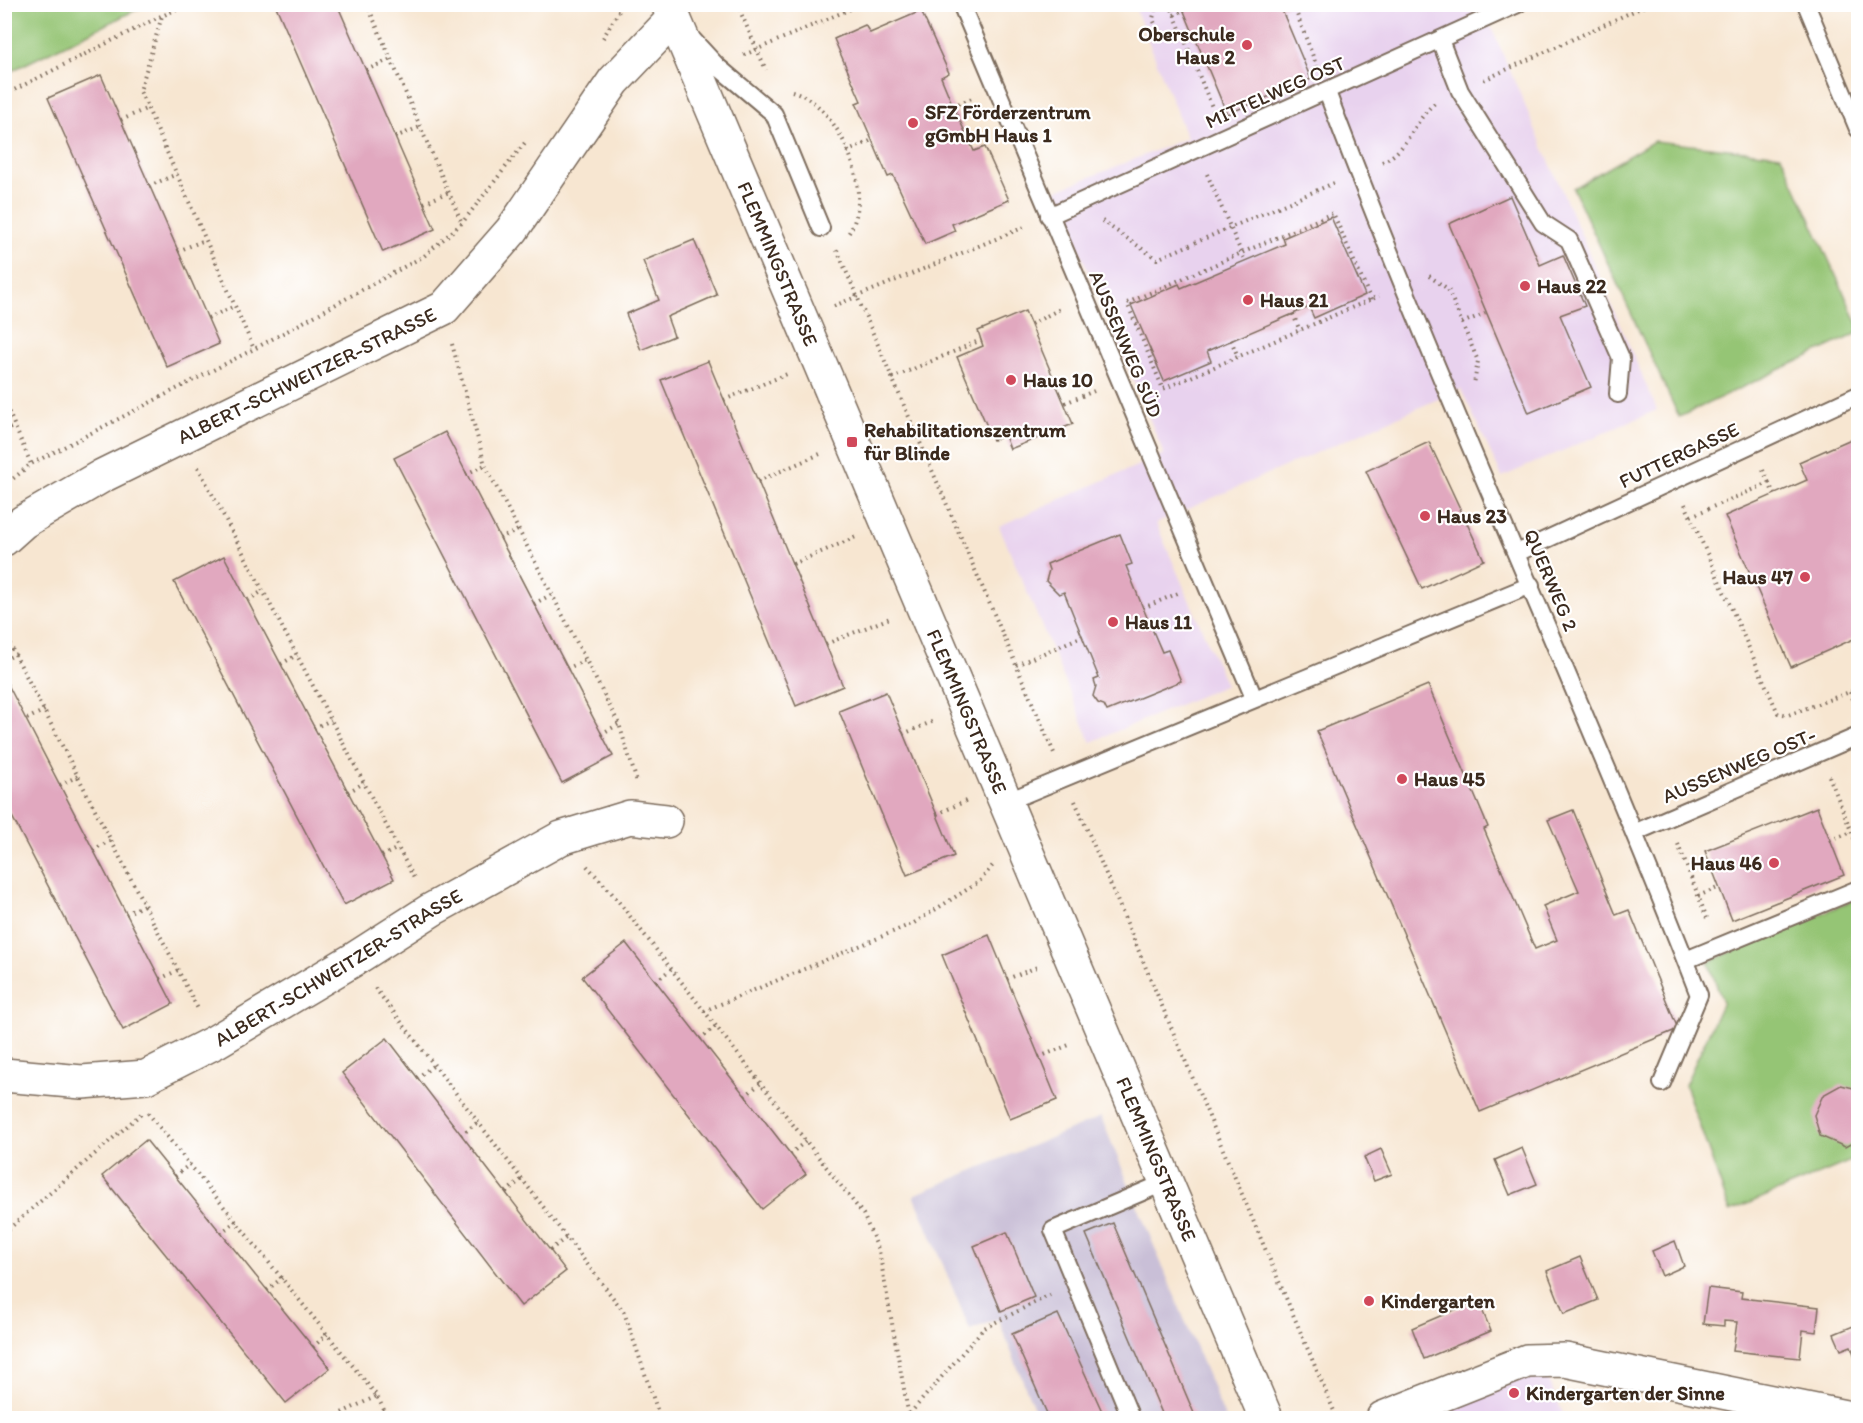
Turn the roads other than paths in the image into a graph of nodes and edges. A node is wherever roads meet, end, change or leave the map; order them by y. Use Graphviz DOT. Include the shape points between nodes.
graph roads {
  1 [pos="960,4"];
  2 [pos="1518,4"];
  3 [pos="1806,4"];
  4 [pos="671,11"];
  5 [pos="1440,40"];
  6 [pos="1327,92"];
  7 [pos="1858,129"];
  8 [pos="1049,216"];
  9 [pos="821,228"];
  10 [pos="1618,394"];
  11 [pos="1858,395"];
  12 [pos="4,539"];
  13 [pos="1517,552"];
  14 [pos="1531,585"];
  15 [pos="1254,698"];
  16 [pos="1858,736"];
  17 [pos="1006,802"];
  18 [pos="666,821"];
  19 [pos="1636,832"];
  20 [pos="1858,889"];
  21 [pos="1686,960"];
  22 [pos="4,1075"];
  23 [pos="1662,1083"];
  24 [pos="1166,1182"];
  25 [pos="1131,1419"];
  26 [pos="1266,1419"];
  27 [pos="1383,1419"];
  28 [pos="1850,1419"];
  1 -- 8 [label="lane, AUSSENWEG SÜD"];
  2 -- 5 [label="lane, MITTELWEG OST"];
  3 -- 7 [label="lane"];
  4 -- 9 [label="lane" via="717,66 774,114"];
  4 -- 12 [label="street, ALBERT-SCHWEITZER-STRASSE" via="614,81 512,230 444,308 92,482 23,522"];
  4 -- 17 [label="street, FLEMMINGSTRASSE"];
  5 -- 6 [label="lane, MITTELWEG OST"];
  5 -- 10 [label="lane" via="1460,91 1543,223 1569,240 1621,358"];
  6 -- 8 [label="lane, MITTELWEG OST"];
  6 -- 13 [label="lane, QUERWEG 2"];
  8 -- 15 [label="lane, AUSSENWEG SÜD"];
  11 -- 13 [label="lane, FUTTERGASSE"];
  13 -- 14 [label="lane, QUERWEG 2"];
  14 -- 15 [label="lane"];
  14 -- 19 [label="lane, QUERWEG 2"];
  15 -- 17 [label="lane"];
  16 -- 19 [label="lane, AUSSENWEG OST-"];
  17 -- 24 [label="street, FLEMMINGSTRASSE"];
  18 -- 22 [label="street, ALBERT-SCHWEITZER-STRASSE" via="630,817 561,838 430,910 215,1042 146,1077 82,1082"];
  19 -- 21 [label="lane, QUERWEG 2"];
  20 -- 21 [label="lane"];
  21 -- 23 [label="lane, QUERWEG 2" via="1700,995"];
  24 -- 25 [label="lane" via="1053,1230"];
  24 -- 26 [label="street, FLEMMINGSTRASSE"];
  27 -- 28 [label="street" via="1527,1361 1566,1360"];
}
